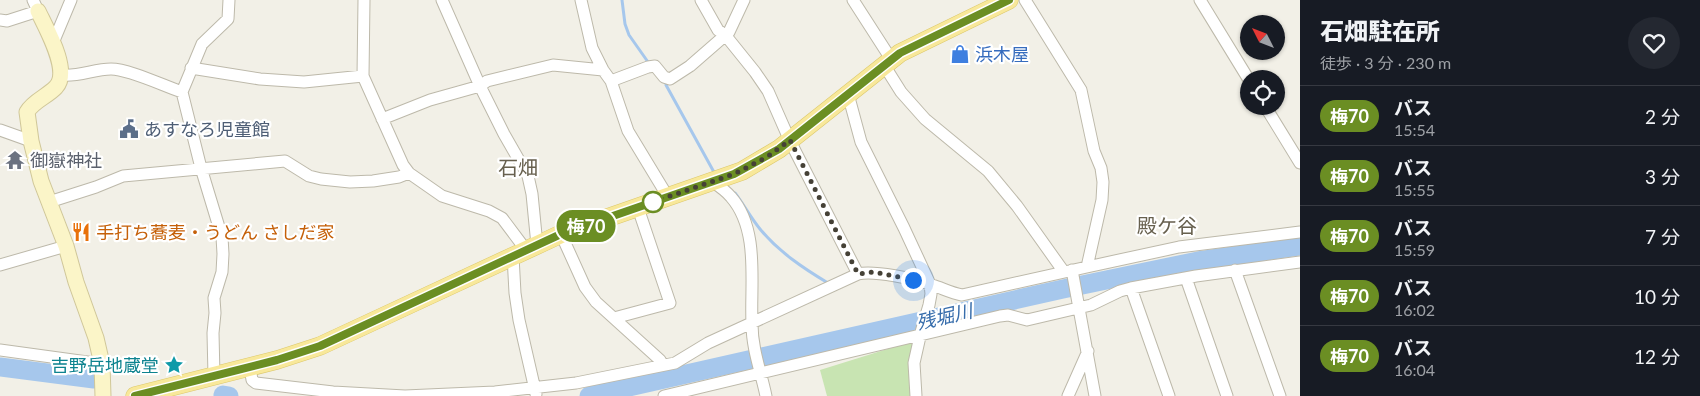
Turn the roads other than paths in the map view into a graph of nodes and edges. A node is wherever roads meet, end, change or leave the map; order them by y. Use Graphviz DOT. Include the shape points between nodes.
graph roads {
  1 [pos="71,0"];
  2 [pos="229,0"];
  3 [pos="364,0"];
  4 [pos="442,0"];
  5 [pos="581,0"];
  6 [pos="701,0"];
  7 [pos="744,0"];
  8 [pos="853,0"];
  9 [pos="1009,0"];
  10 [pos="1025,0"];
  11 [pos="1200,0"];
  12 [pos="36,6"];
  13 [pos="0,20"];
  14 [pos="726,36"];
  15 [pos="53,43"];
  16 [pos="888,62"];
  17 [pos="191,68"];
  18 [pos="603,70"];
  19 [pos="1243,70"];
  20 [pos="61,76"];
  21 [pos="363,76"];
  22 [pos="611,81"];
  23 [pos="480,86"];
  24 [pos="182,92"];
  25 [pos="848,94"];
  26 [pos="1271,115"];
  27 [pos="382,119"];
  28 [pos="0,130"];
  29 [pos="790,140"];
  30 [pos="31,142"];
  31 [pos="1300,163"];
  32 [pos="201,168"];
  33 [pos="409,173"];
  34 [pos="713,182"];
  35 [pos="668,197"];
  36 [pos="49,202"];
  37 [pos="638,208"];
  38 [pos="1300,232"];
  39 [pos="561,234"];
  40 [pos="66,246"];
  41 [pos="526,251"];
  42 [pos="1300,262"];
  43 [pos="0,265"];
  44 [pos="1087,267"];
  45 [pos="1235,270"];
  46 [pos="1068,271"];
  47 [pos="858,274"];
  48 [pos="1186,278"];
  49 [pos="930,284"];
  50 [pos="1131,288"];
  51 [pos="1080,308"];
  52 [pos="614,318"];
  53 [pos="752,324"];
  54 [pos="920,334"];
  55 [pos="0,350"];
  56 [pos="1088,351"];
  57 [pos="102,364"];
  58 [pos="663,365"];
  59 [pos="250,367"];
  60 [pos="760,370"];
  61 [pos="214,376"];
  62 [pos="535,392"];
  63 [pos="160,393"];
  64 [pos="103,396"];
  65 [pos="135,396"];
  66 [pos="664,396"];
  67 [pos="766,396"];
  68 [pos="916,396"];
  69 [pos="1068,396"];
  70 [pos="1095,396"];
  71 [pos="1170,396"];
  72 [pos="1227,396"];
  73 [pos="1280,396"];
  1 -- 15 [label="street"];
  2 -- 17 [label="street" via="228,19 202,44"];
  3 -- 21 [label="street"];
  4 -- 23 [label="street"];
  5 -- 18 [label="street" via="592,48"];
  6 -- 14 [label="street" via="718,30"];
  7 -- 14 [label="street"];
  8 -- 16 [label="street"];
  9 -- 16 [label="main road" via="912,46"];
  10 -- 44 [label="street" via="1080,90 1101,168 1104,182 1102,200"];
  11 -- 19 [label="street"];
  12 -- 13 [label="street" via="7,21"];
  12 -- 15 [label="street"];
  14 -- 22 [label="street" via="670,79 655,66"];
  14 -- 29 [label="street" via="766,88"];
  15 -- 20 [label="street"];
  16 -- 25 [label="main road"];
  16 -- 46 [label="street" via="901,92 924,119 988,171"];
  17 -- 21 [label="street" via="304,82"];
  17 -- 24 [label="street"];
  18 -- 22 [label="street"];
  18 -- 23 [label="street" via="547,65 487,81"];
  20 -- 24 [label="street" via="113,69"];
  20 -- 30 [label="street" via="56,87 27,112"];
  21 -- 27 [label="street"];
  22 -- 35 [label="street" via="628,131"];
  23 -- 27 [label="street" via="430,100"];
  23 -- 41 [label="street" via="528,176 532,194"];
  24 -- 32 [label="street"];
  25 -- 29 [label="main road"];
  25 -- 49 [label="street" via="861,142"];
  26 -- 31 [label="street"];
  27 -- 33 [label="street" via="402,165"];
  28 -- 30 [label="street"];
  29 -- 34 [label="main road" via="754,164"];
  29 -- 47 [label="street"];
  30 -- 36 [label="street"];
  32 -- 33 [label="street" via="285,161 309,176 350,182"];
  32 -- 36 [label="street" via="123,176"];
  32 -- 61 [label="street" via="222,237 222,272 214,298"];
  33 -- 41 [label="street" via="442,196 502,218"];
  34 -- 35 [label="main road"];
  34 -- 53 [label="street" via="729,195 742,214 751,245"];
  35 -- 37 [label="main road"];
  36 -- 40 [label="street"];
  37 -- 39 [label="main road"];
  37 -- 52 [label="street" via="670,303"];
  38 -- 44 [label="street" via="1178,248"];
  39 -- 41 [label="main road"];
  39 -- 52 [label="street" via="585,287"];
  40 -- 43 [label="street"];
  40 -- 57 [label="street"];
  41 -- 59 [label="main road" via="334,340"];
  41 -- 62 [label="street" via="518,313"];
  42 -- 45 [label="street"];
  44 -- 46 [label="street"];
  45 -- 48 [label="street"];
  45 -- 73 [label="street"];
  46 -- 49 [label="street" via="962,295"];
  46 -- 51 [label="street"];
  47 -- 49 [label="street" via="874,272"];
  47 -- 53 [label="street"];
  48 -- 50 [label="street"];
  48 -- 72 [label="street"];
  49 -- 54 [label="street" via="929,305"];
  50 -- 51 [label="street"];
  50 -- 71 [label="street"];
  51 -- 54 [label="street" via="1027,320 1000,316"];
  51 -- 56 [label="street"];
  52 -- 58 [label="street"];
  53 -- 58 [label="street" via="708,343 675,363"];
  53 -- 60 [label="street"];
  54 -- 60 [label="street"];
  54 -- 68 [label="street" via="914,363"];
  55 -- 57 [label="street"];
  56 -- 69 [label="street"];
  56 -- 70 [label="street"];
  57 -- 64 [label="street"];
  58 -- 62 [label="street"];
  59 -- 61 [label="main road"];
  59 -- 62 [label="street" via="252,380 256,383 332,392 397,396"];
  60 -- 66 [label="street"];
  60 -- 67 [label="street"];
  61 -- 63 [label="main road"];
  63 -- 65 [label="main road"];
}
